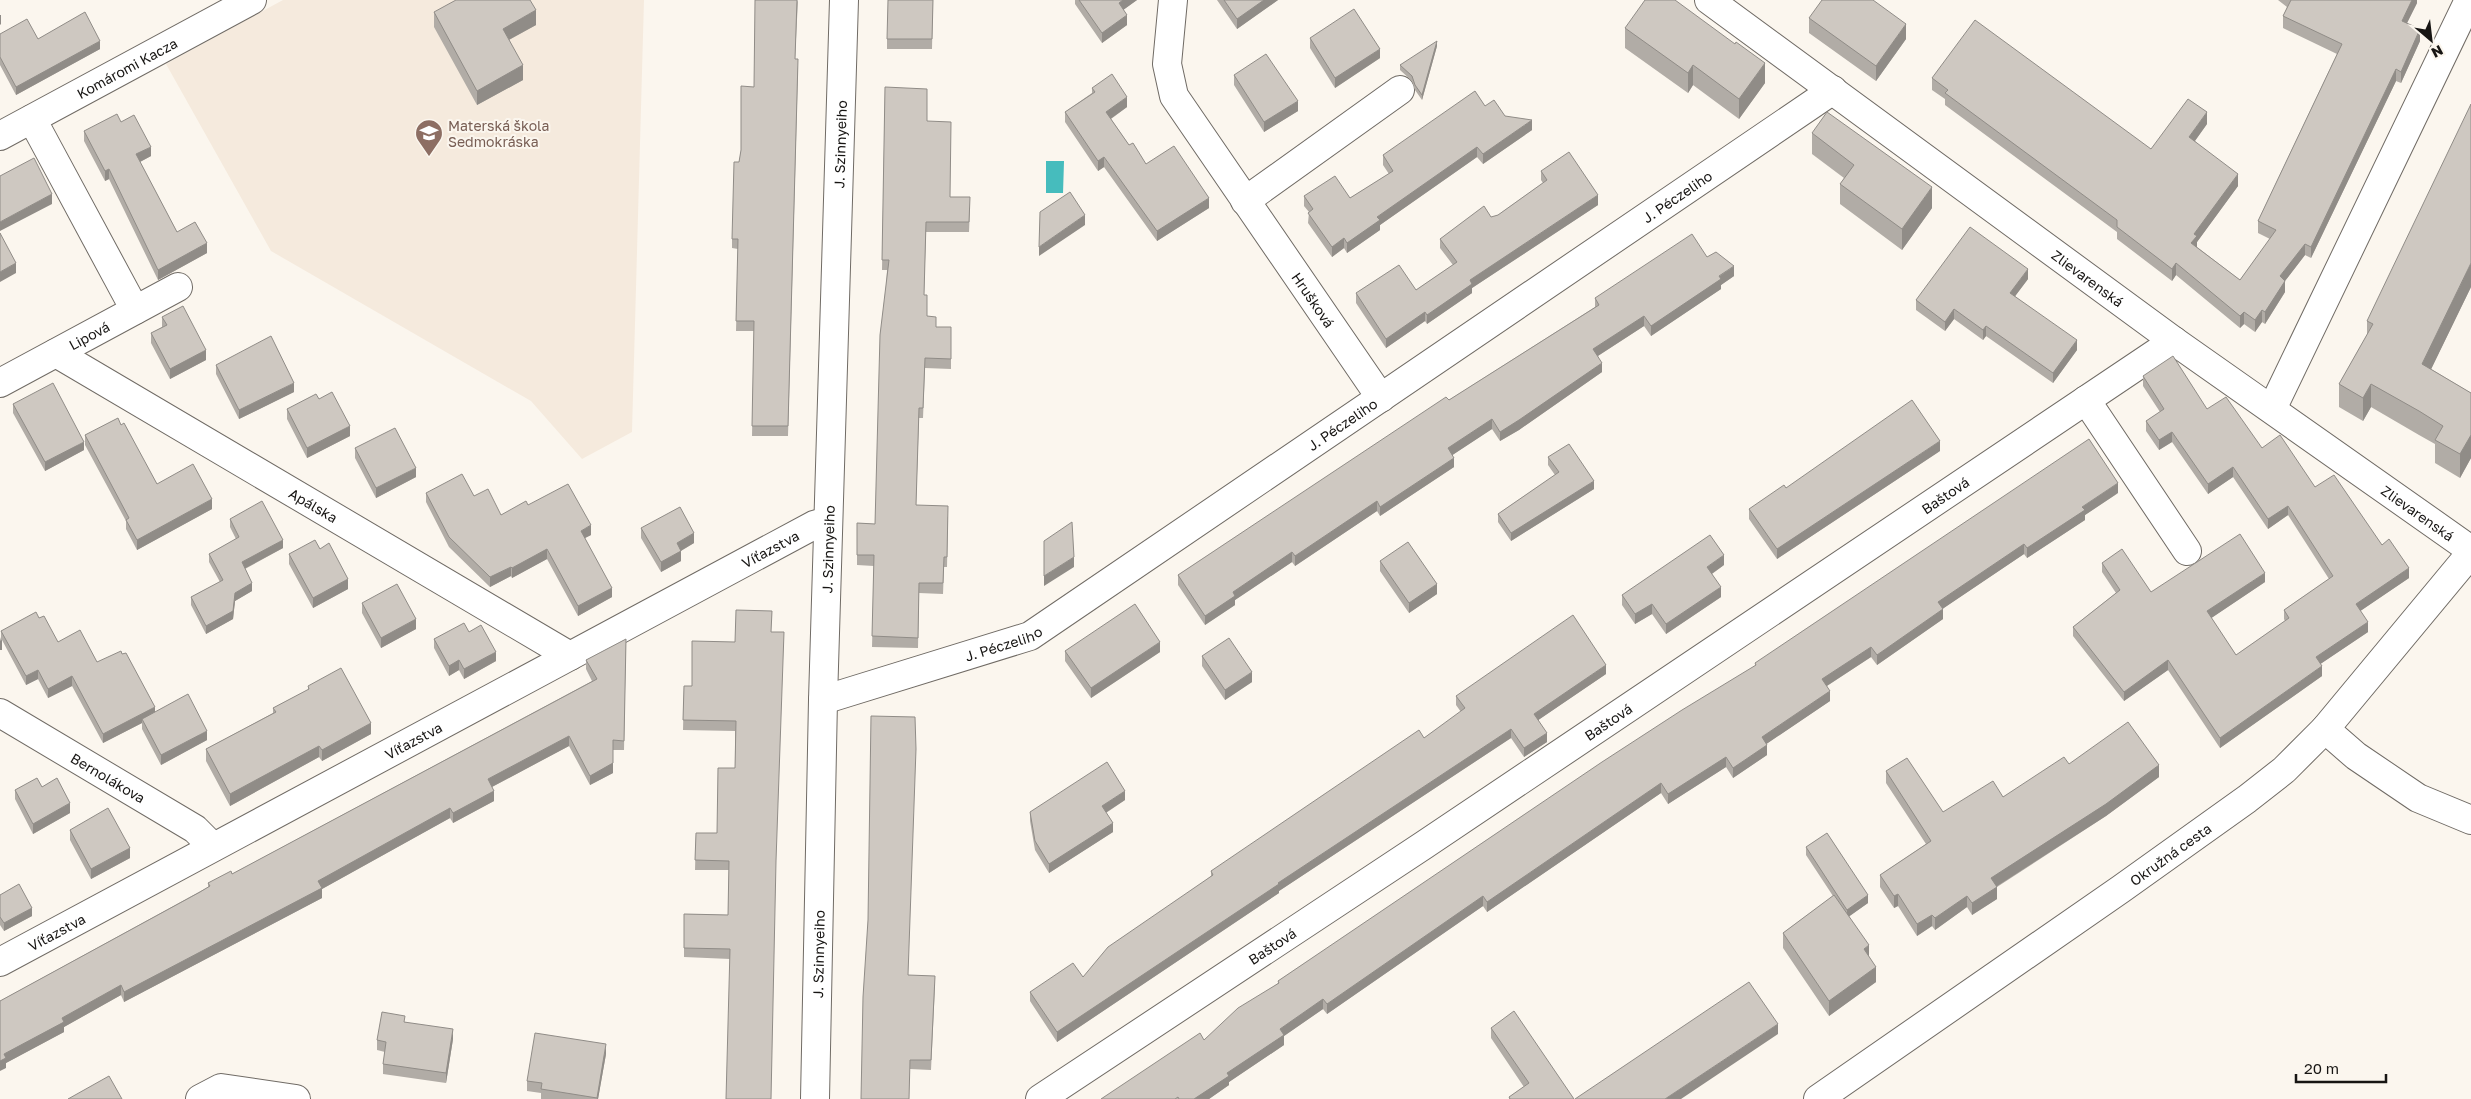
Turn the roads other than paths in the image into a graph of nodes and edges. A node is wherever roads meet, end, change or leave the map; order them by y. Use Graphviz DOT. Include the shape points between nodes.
graph roads {
  1 [pos="252,0"];
  2 [pos="844,0"];
  3 [pos="1173,0"];
  4 [pos="1709,0"];
  5 [pos="2469,0"];
  6 [pos="1400,90"];
  7 [pos="1833,90"];
  8 [pos="32,119"];
  9 [pos="1,135"];
  10 [pos="1245,201"];
  11 [pos="178,287"];
  12 [pos="134,310"];
  13 [pos="2174,341"];
  14 [pos="56,352"];
  15 [pos="0,383"];
  16 [pos="1381,398"];
  17 [pos="2086,400"];
  18 [pos="2272,409"];
  19 [pos="828,521"];
  20 [pos="2187,551"];
  21 [pos="2471,551"];
  22 [pos="570,656"];
  23 [pos="823,700"];
  24 [pos="0,714"];
  25 [pos="2325,729"];
  26 [pos="2471,820"];
  27 [pos="213,846"];
  28 [pos="0,962"];
  29 [pos="200,1099"];
  30 [pos="296,1099"];
  31 [pos="815,1099"];
  32 [pos="1040,1099"];
  33 [pos="1818,1099"];
  1 -- 8 [label="street, Komáromi Kacza"];
  2 -- 19 [label="street, J. Szinnyeiho"];
  3 -- 10 [label="street, Hrušková" via="1167,64 1174,96"];
  4 -- 7 [label="street, Zlievarenská"];
  5 -- 18 [label="street"];
  6 -- 10 [label="street"];
  7 -- 13 [label="street, Zlievarenská"];
  7 -- 16 [label="street, J. Péczeliho"];
  8 -- 9 [label="street, Komáromi Kacza"];
  8 -- 12 [label="street"];
  10 -- 16 [label="street, Hrušková"];
  11 -- 12 [label="street, Lipová"];
  12 -- 14 [label="street, Lipová"];
  13 -- 17 [label="street, Baštová"];
  13 -- 18 [label="street, Zlievarenská"];
  14 -- 15 [label="street, Lipová"];
  14 -- 22 [label="street, Apálska"];
  16 -- 23 [label="street, J. Péczeliho" via="1030,636"];
  17 -- 20 [label="street"];
  17 -- 32 [label="street, Baštová"];
  18 -- 21 [label="street, Zlievarenská"];
  19 -- 22 [label="street, Víťazstva" via="814,525"];
  19 -- 23 [label="street, J. Szinnyeiho"];
  21 -- 25 [label="street, Okružná cesta"];
  22 -- 27 [label="street, Víťazstva"];
  23 -- 31 [label="street, J. Szinnyeiho"];
  24 -- 27 [label="street, Bernolákova" via="195,829"];
  25 -- 26 [label="street" via="2356,756 2418,798"];
  25 -- 33 [label="street, Okružná cesta" via="2284,770 2248,799"];
  27 -- 28 [label="street, Víťazstva"];
  29 -- 30 [label="street" via="222,1088"];
}
